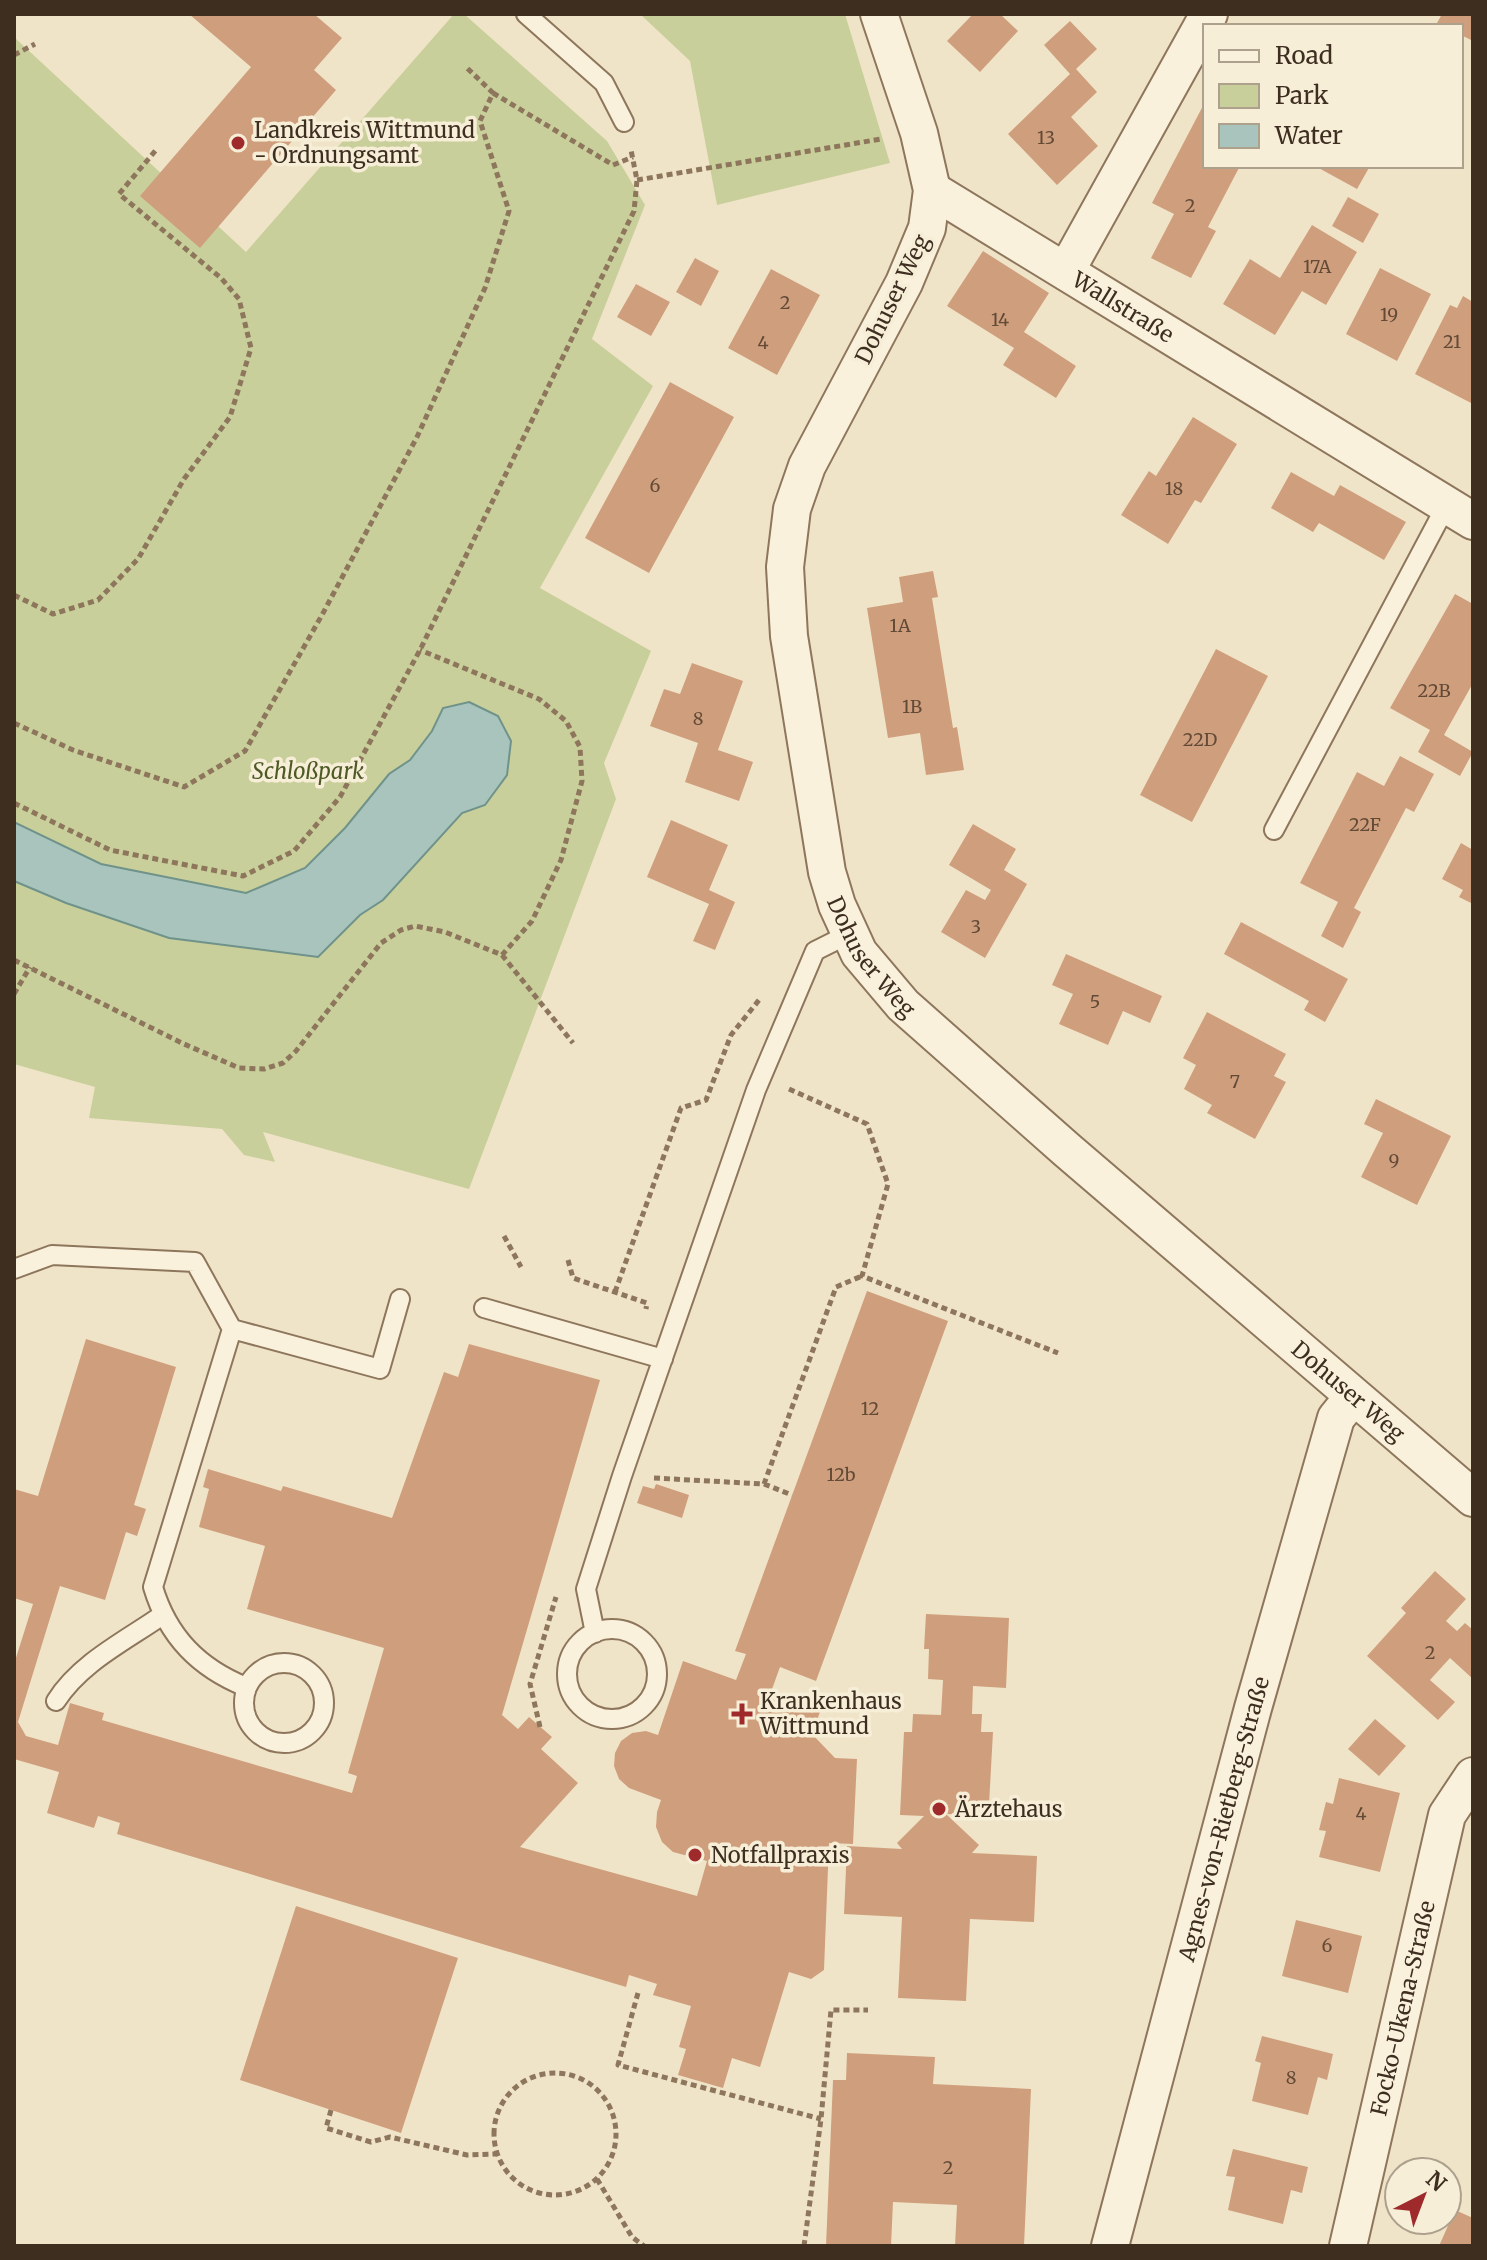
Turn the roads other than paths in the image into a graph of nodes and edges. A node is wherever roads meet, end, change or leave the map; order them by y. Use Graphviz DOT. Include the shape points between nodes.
graph roads {
  1 [pos="526,14"];
  2 [pos="879,14"];
  3 [pos="1203,25"];
  4 [pos="624,122"];
  5 [pos="932,190"];
  6 [pos="1066,271"];
  7 [pos="1459,513"];
  8 [pos="1274,830"];
  9 [pos="849,934"];
  10 [pos="14,1269"];
  11 [pos="400,1299"];
  12 [pos="484,1308"];
  13 [pos="232,1329"];
  14 [pos="663,1359"];
  15 [pos="1353,1397"];
  16 [pos="1473,1498"];
  17 [pos="161,1616"];
  18 [pos="595,1633"];
  19 [pos="246,1687"];
  20 [pos="56,1701"];
  21 [pos="1473,1776"];
  22 [pos="1110,2246"];
  23 [pos="1348,2246"];
  1 -- 4 [label="lane" via="604,83"];
  2 -- 5 [label="street"];
  3 -- 6 [label="street"];
  5 -- 6 [label="street, Wallstraße"];
  5 -- 9 [label="street, Dohuser Weg" via="927,228 904,283 807,466 792,509 785,567 789,636 827,872"];
  6 -- 7 [label="street, Wallstraße"];
  7 -- 8 [label="lane"];
  9 -- 14 [label="lane" via="815,951 756,1090"];
  9 -- 15 [label="street, Dohuser Weg" via="871,970 913,1015"];
  10 -- 13 [label="lane" via="52,1255 195,1262"];
  11 -- 13 [label="lane" via="380,1369"];
  12 -- 14 [label="lane"];
  13 -- 17 [label="lane" via="153,1587"];
  14 -- 18 [label="lane" via="586,1589"];
  15 -- 16 [label="street, Dohuser Weg"];
  15 -- 22 [label="street, Agnes-von-Rietberg-Straße" via="1336,1418 1327,1449"];
  17 -- 19 [label="lane" via="204,1666"];
  17 -- 20 [label="lane" via="90,1665"];
  18 -- 18 [label="lane" via="574,1651 568,1678 571,1692 589,1712 616,1719 629,1716 653,1695 657,1680 651,1651 626,1631"];
  19 -- 19 [label="lane" via="244,1714 250,1727 273,1743 301,1740 320,1721 324,1695 311,1673 300,1666 275,1664 253,1676"];
  21 -- 23 [label="street, Focko-Ukena-Straße" via="1447,1815"];
}
